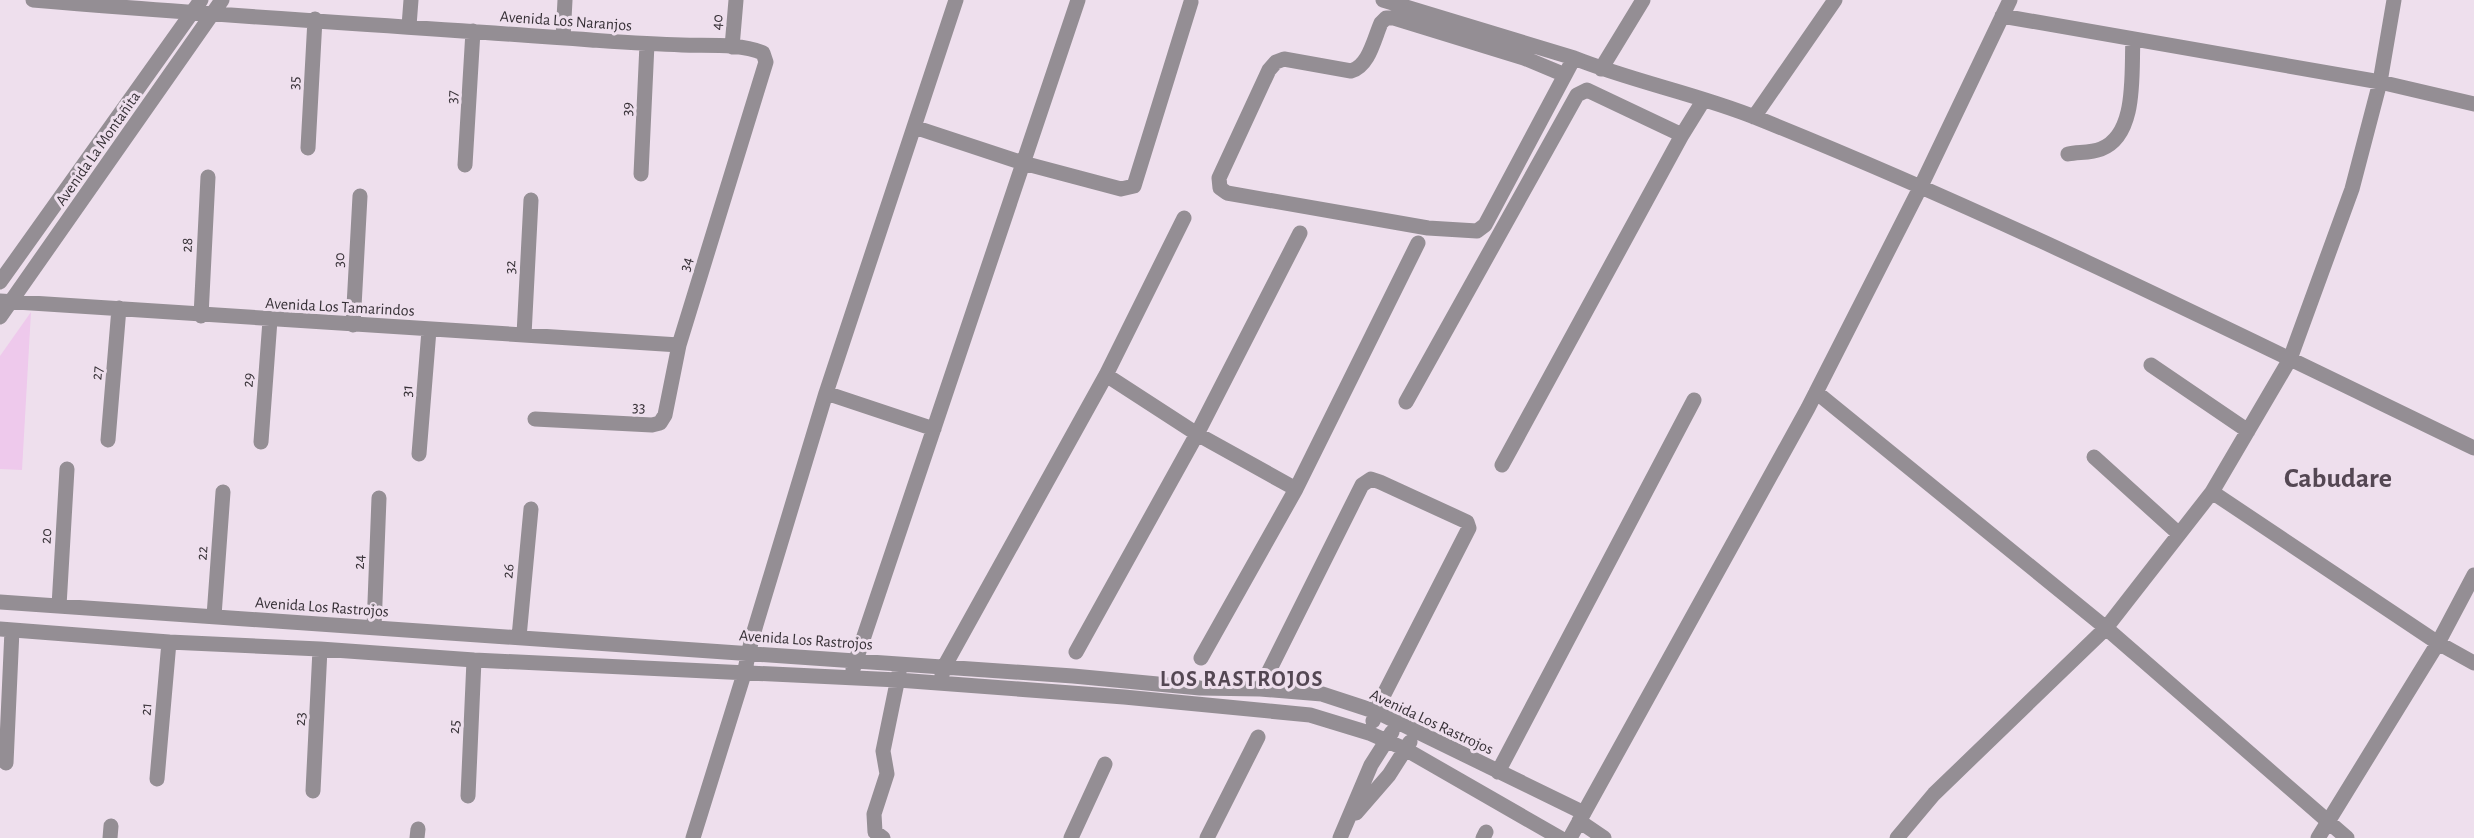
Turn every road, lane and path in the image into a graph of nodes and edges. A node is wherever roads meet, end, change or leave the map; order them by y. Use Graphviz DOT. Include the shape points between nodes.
graph roads {
  1 [pos="33,0"];
  2 [pos="201,0"];
  3 [pos="222,0"];
  4 [pos="411,0"];
  5 [pos="565,0"];
  6 [pos="736,0"];
  7 [pos="956,0"];
  8 [pos="1078,0"];
  9 [pos="1383,0"];
  10 [pos="1643,0"];
  11 [pos="1834,0"];
  12 [pos="2010,0"];
  13 [pos="2394,0"];
  14 [pos="1191,2"];
  15 [pos="192,14"];
  16 [pos="212,15"];
  17 [pos="2002,16"];
  18 [pos="315,19"];
  19 [pos="409,26"];
  20 [pos="473,31"];
  21 [pos="563,38"];
  22 [pos="2133,39"];
  23 [pos="647,44"];
  24 [pos="732,47"];
  25 [pos="1574,58"];
  26 [pos="766,62"];
  27 [pos="1601,69"];
  28 [pos="1565,75"];
  29 [pos="2380,82"];
  30 [pos="1703,101"];
  31 [pos="2474,104"];
  32 [pos="1754,117"];
  33 [pos="914,127"];
  34 [pos="1682,135"];
  35 [pos="308,148"];
  36 [pos="2068,154"];
  37 [pos="1023,163"];
  38 [pos="465,165"];
  39 [pos="641,174"];
  40 [pos="208,177"];
  41 [pos="1921,186"];
  42 [pos="360,196"];
  43 [pos="531,200"];
  44 [pos="1184,218"];
  45 [pos="1300,233"];
  46 [pos="1418,243"];
  47 [pos="0,282"];
  48 [pos="6,302"];
  49 [pos="120,309"];
  50 [pos="201,316"];
  51 [pos="0,317"];
  52 [pos="270,320"];
  53 [pos="353,325"];
  54 [pos="429,330"];
  55 [pos="524,335"];
  56 [pos="679,345"];
  57 [pos="2290,359"];
  58 [pos="2151,365"];
  59 [pos="1106,375"];
  60 [pos="1816,392"];
  61 [pos="826,393"];
  62 [pos="1694,400"];
  63 [pos="1406,402"];
  64 [pos="535,419"];
  65 [pos="934,429"];
  66 [pos="2248,431"];
  67 [pos="1197,434"];
  68 [pos="108,440"];
  69 [pos="261,442"];
  70 [pos="2474,448"];
  71 [pos="419,454"];
  72 [pos="2094,457"];
  73 [pos="1503,465"];
  74 [pos="67,469"];
  75 [pos="1296,489"];
  76 [pos="223,492"];
  77 [pos="2212,492"];
  78 [pos="379,498"];
  79 [pos="531,509"];
  80 [pos="2179,534"];
  81 [pos="2474,574"];
  82 [pos="0,602"];
  83 [pos="59,606"];
  84 [pos="214,616"];
  85 [pos="2106,627"];
  86 [pos="374,628"];
  87 [pos="6,629"];
  88 [pos="519,637"];
  89 [pos="169,642"];
  90 [pos="2438,643"];
  91 [pos="320,649"];
  92 [pos="1076,652"];
  93 [pos="750,653"];
  94 [pos="1201,658"];
  95 [pos="474,660"];
  96 [pos="856,661"];
  97 [pos="2474,663"];
  98 [pos="901,664"];
  99 [pos="944,667"];
  100 [pos="744,674"];
  101 [pos="850,677"];
  102 [pos="898,680"];
  103 [pos="939,683"];
  104 [pos="1260,689"];
  105 [pos="1377,712"];
  106 [pos="1398,722"];
  107 [pos="1417,731"];
  108 [pos="1369,733"];
  109 [pos="1258,736"];
  110 [pos="1387,741"];
  111 [pos="1405,749"];
  112 [pos="6,763"];
  113 [pos="1105,764"];
  114 [pos="1498,772"];
  115 [pos="158,779"];
  116 [pos="313,791"];
  117 [pos="468,796"];
  118 [pos="1582,817"];
  119 [pos="2327,821"];
  120 [pos="1343,831"];
  121 [pos="1904,835"];
  122 [pos="693,838"];
  123 [pos="882,838"];
  124 [pos="1071,838"];
  125 [pos="1207,838"];
  126 [pos="1560,838"];
  127 [pos="1570,838"];
  128 [pos="1604,838"];
  129 [pos="2318,838"];
  130 [pos="2347,838"];
  1 -- 15 [label="street, Avenida Los Naranjos"];
  2 -- 15 [label="street, Avenida La Montañita"];
  3 -- 16 [label="street, Avenida La Montañita"];
  4 -- 19 [label="street"];
  5 -- 21 [label="street"];
  6 -- 24 [label="street, 40"];
  7 -- 33 [label="street"];
  8 -- 37 [label="street"];
  9 -- 25 [label="street"];
  10 -- 27 [label="street"];
  11 -- 32 [label="street"];
  12 -- 17 [label="street"];
  13 -- 29 [label="street"];
  14 -- 37 [label="street" via="1134,186 1121,189"];
  15 -- 16 [label="street, Avenida Los Naranjos"];
  15 -- 47 [label="street, Avenida La Montañita"];
  16 -- 18 [label="street, Avenida Los Naranjos"];
  16 -- 48 [label="street, Avenida La Montañita"];
  17 -- 22 [label="street"];
  17 -- 41 [label="street"];
  18 -- 19 [label="street, Avenida Los Naranjos"];
  18 -- 35 [label="street, 35"];
  19 -- 20 [label="street, Avenida Los Naranjos"];
  20 -- 21 [label="street, Avenida Los Naranjos"];
  20 -- 38 [label="street, 37"];
  21 -- 23 [label="street, Avenida Los Naranjos"];
  22 -- 29 [label="street"];
  22 -- 36 [label="street" via="2132,90 2123,131 2102,149"];
  23 -- 24 [label="street, Avenida Los Naranjos"];
  23 -- 39 [label="street, 39"];
  24 -- 26 [label="street, Avenida Los Naranjos" via="763,53"];
  25 -- 27 [label="street"];
  25 -- 28 [label="street"];
  26 -- 56 [label="street, 34"];
  27 -- 30 [label="street"];
  28 -- 28 [label="street" via="1485,225 1477,231 1428,228 1220,189 1219,177 1276,62 1284,59 1358,69 1386,18 1524,58"];
  29 -- 31 [label="street"];
  29 -- 57 [label="street" via="2352,189"];
  30 -- 32 [label="street"];
  30 -- 34 [label="street"];
  32 -- 41 [label="street"];
  33 -- 37 [label="street"];
  33 -- 61 [label="street"];
  34 -- 63 [label="street" via="1587,90 1576,95"];
  34 -- 73 [label="street"];
  37 -- 65 [label="street"];
  40 -- 50 [label="street, 28"];
  41 -- 57 [label="street"];
  41 -- 60 [label="street"];
  42 -- 53 [label="street, 30"];
  43 -- 55 [label="street, 32"];
  44 -- 59 [label="street"];
  45 -- 67 [label="street"];
  46 -- 75 [label="street"];
  48 -- 49 [label="street, Avenida Los Tamarindos"];
  48 -- 51 [label="street, Avenida La Montañita"];
  49 -- 50 [label="street, Avenida Los Tamarindos"];
  49 -- 68 [label="street, 27"];
  50 -- 52 [label="street, Avenida Los Tamarindos"];
  52 -- 53 [label="street, Avenida Los Tamarindos"];
  52 -- 69 [label="street, 29"];
  53 -- 54 [label="street, Avenida Los Tamarindos"];
  54 -- 55 [label="street, Avenida Los Tamarindos"];
  54 -- 71 [label="street, 31"];
  55 -- 56 [label="street, Avenida Los Tamarindos"];
  56 -- 64 [label="street, 33" via="660,423"];
  57 -- 66 [label="street"];
  57 -- 70 [label="street"];
  58 -- 66 [label="street"];
  59 -- 67 [label="street"];
  59 -- 99 [label="street"];
  60 -- 85 [label="street"];
  60 -- 118 [label="street"];
  61 -- 65 [label="street"];
  61 -- 93 [label="street"];
  62 -- 114 [label="street"];
  65 -- 96 [label="street"];
  66 -- 77 [label="street"];
  67 -- 75 [label="street"];
  67 -- 92 [label="street"];
  72 -- 80 [label="street"];
  74 -- 83 [label="street, 20"];
  75 -- 94 [label="street"];
  76 -- 84 [label="street, 22"];
  77 -- 80 [label="street"];
  77 -- 90 [label="street"];
  78 -- 86 [label="street, 24"];
  79 -- 88 [label="street, 26"];
  80 -- 85 [label="street"];
  81 -- 90 [label="street"];
  82 -- 83 [label="street, Avenida Los Rastrojos"];
  83 -- 84 [label="street, Avenida Los Rastrojos"];
  84 -- 86 [label="street, Avenida Los Rastrojos"];
  85 -- 119 [label="street"];
  85 -- 121 [label="street" via="1934,794"];
  86 -- 88 [label="street, Avenida Los Rastrojos"];
  87 -- 89 [label="street"];
  87 -- 112 [label="street"];
  88 -- 93 [label="street, Avenida Los Rastrojos"];
  89 -- 91 [label="street"];
  89 -- 115 [label="street, 21"];
  90 -- 97 [label="street"];
  90 -- 119 [label="street"];
  91 -- 95 [label="street"];
  91 -- 116 [label="street, 23"];
  93 -- 96 [label="street, Avenida Los Rastrojos"];
  93 -- 100 [label="street"];
  95 -- 100 [label="street"];
  95 -- 117 [label="street, 25"];
  96 -- 98 [label="street, Avenida Los Rastrojos"];
  96 -- 101 [label="street"];
  98 -- 99 [label="street, Avenida Los Rastrojos"];
  98 -- 102 [label="street"];
  99 -- 103 [label="street"];
  99 -- 104 [label="street, Avenida Los Rastrojos" via="1200,688"];
  100 -- 101 [label="street"];
  100 -- 122 [label="street"];
  101 -- 102 [label="street"];
  102 -- 103 [label="street"];
  102 -- 123 [label="street" via="883,751 887,774 874,814 875,832"];
  103 -- 108 [label="street" via="1310,715"];
  104 -- 105 [label="street, Avenida Los Rastrojos" via="1322,694"];
  104 -- 105 [label="street" via="1362,485 1371,479 1467,522 1469,528"];
  105 -- 106 [label="street, Avenida Los Rastrojos"];
  105 -- 108 [label="street"];
  106 -- 107 [label="street, Avenida Los Rastrojos"];
  106 -- 110 [label="street"];
  107 -- 111 [label="street"];
  107 -- 114 [label="street, Avenida Los Rastrojos"];
  108 -- 110 [label="street"];
  109 -- 125 [label="street"];
  110 -- 111 [label="street"];
  110 -- 120 [label="street" via="1371,765"];
  111 -- 120 [label="street"];
  111 -- 126 [label="street"];
  113 -- 124 [label="street"];
  114 -- 118 [label="street, Avenida Los Rastrojos"];
  118 -- 127 [label="street"];
  118 -- 128 [label="street, Avenida Los Rastrojos"];
  119 -- 129 [label="street"];
  119 -- 130 [label="street"];
}
